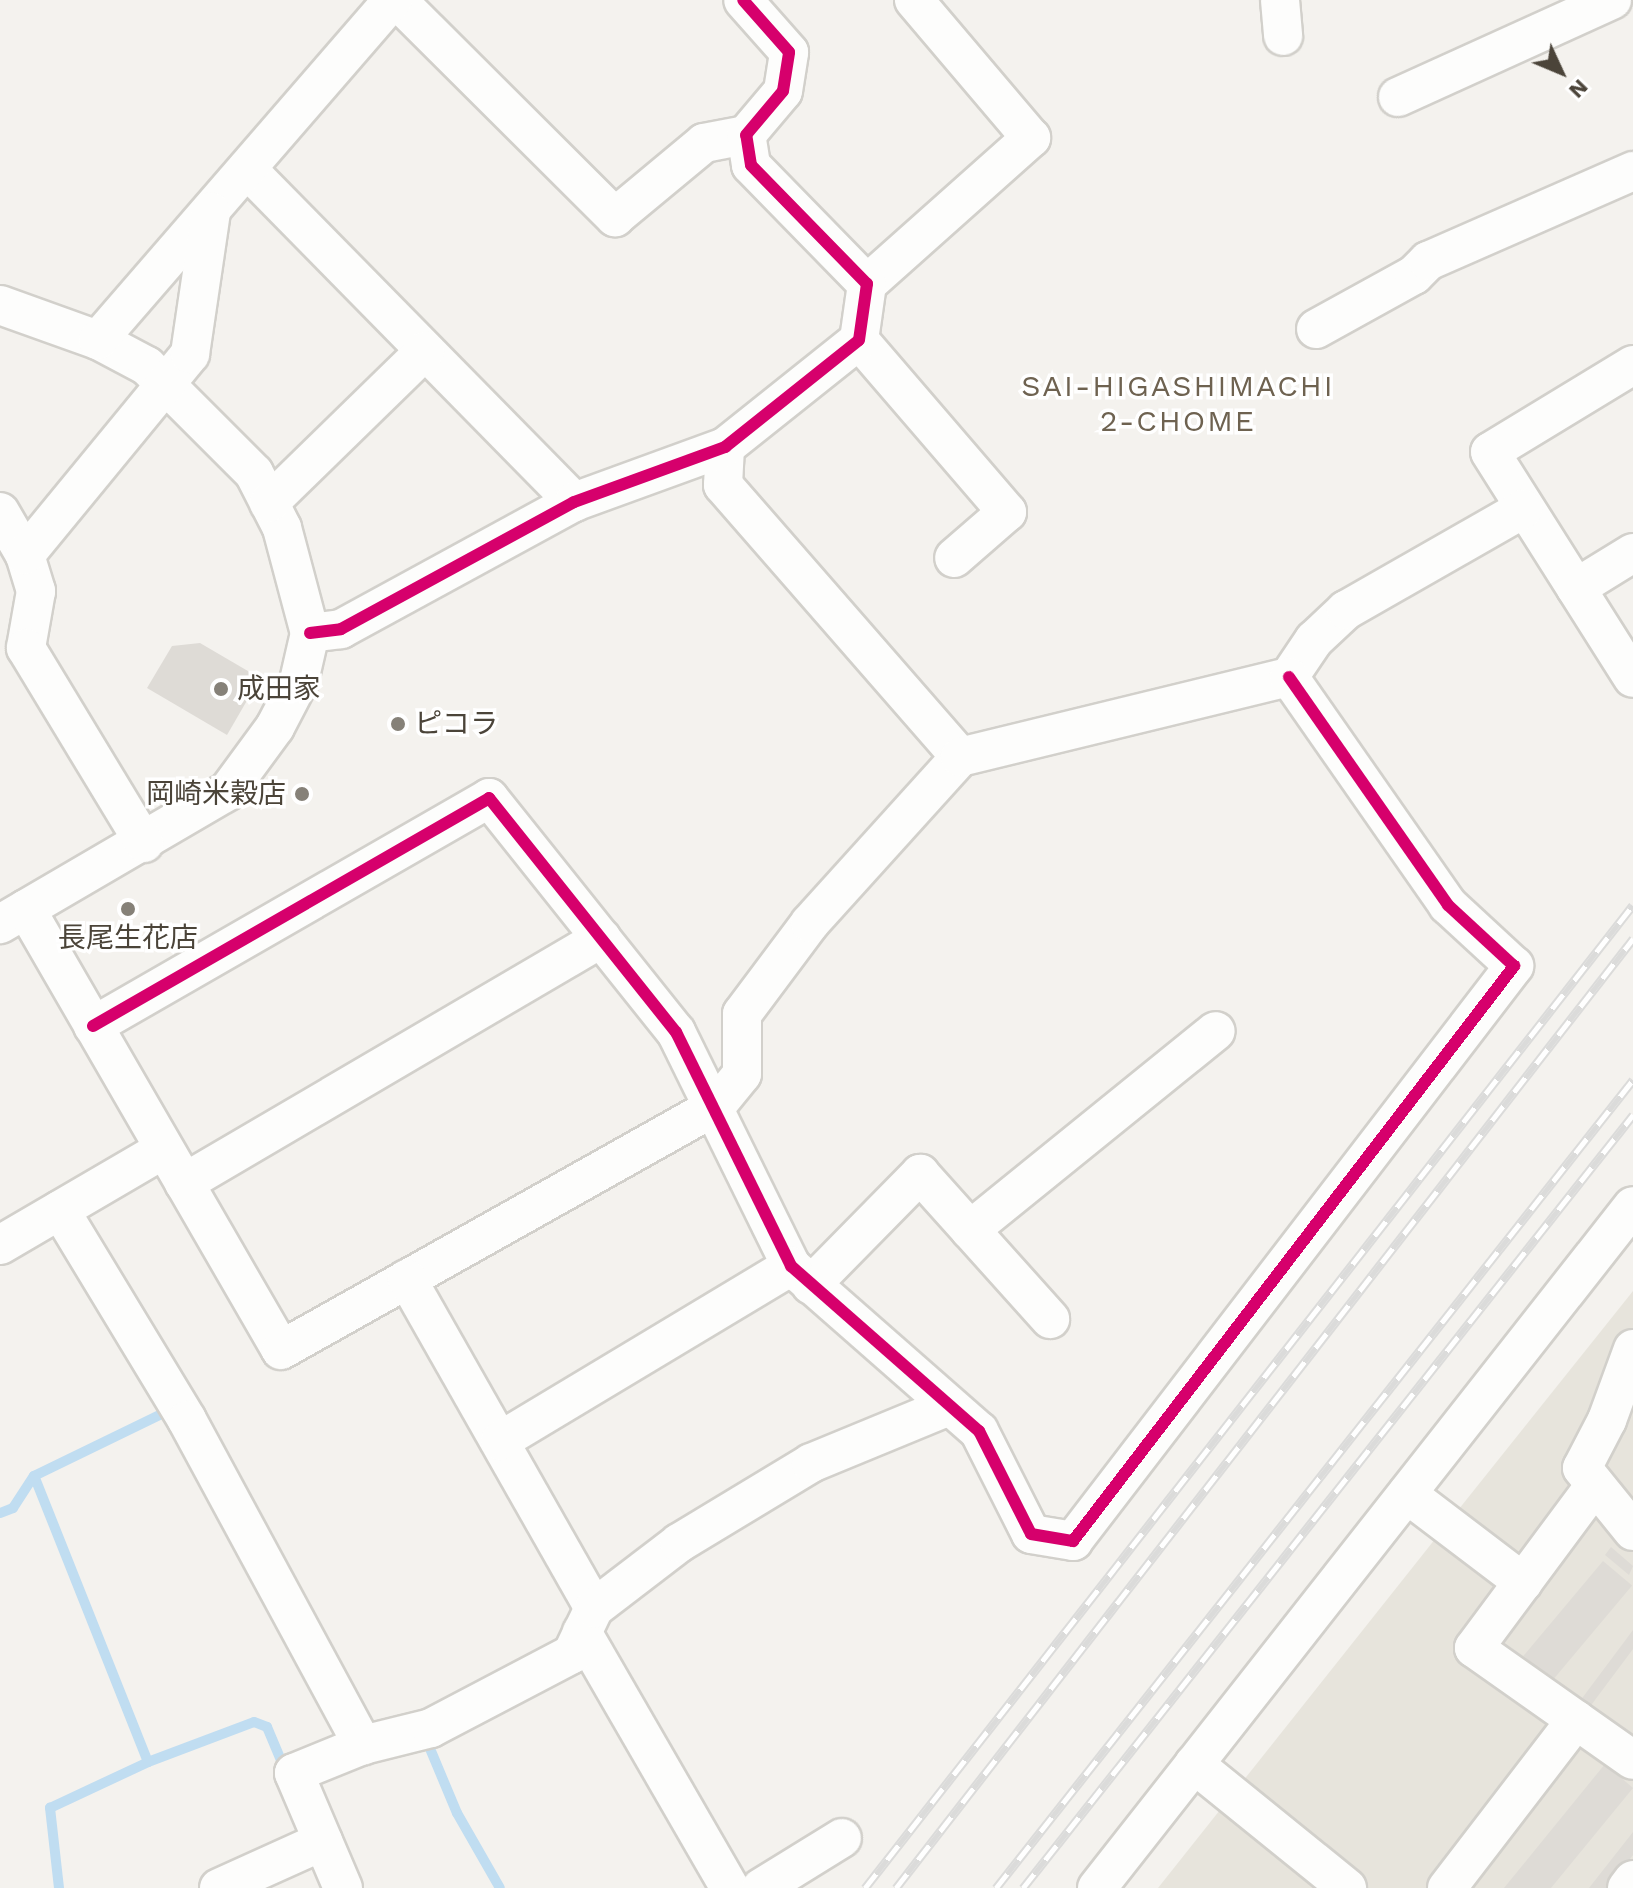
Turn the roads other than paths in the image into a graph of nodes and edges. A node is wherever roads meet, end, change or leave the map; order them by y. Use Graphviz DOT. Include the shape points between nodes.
graph roads {
  1 [pos="395,0"];
  2 [pos="743,0"];
  3 [pos="914,0"];
  4 [pos="1612,0"];
  5 [pos="1398,97"];
  6 [pos="746,135"];
  7 [pos="247,169"];
  8 [pos="1633,171"];
  9 [pos="212,210"];
  10 [pos="867,284"];
  11 [pos="0,305"];
  12 [pos="1316,329"];
  13 [pos="98,340"];
  14 [pos="859,340"];
  15 [pos="425,351"];
  16 [pos="1633,365"];
  17 [pos="164,383"];
  18 [pos="725,447"];
  19 [pos="574,502"];
  20 [pos="269,503"];
  21 [pos="1523,509"];
  22 [pos="0,512"];
  23 [pos="1633,553"];
  24 [pos="25,555"];
  25 [pos="954,558"];
  26 [pos="1576,588"];
  27 [pos="310,633"];
  28 [pos="13,656"];
  29 [pos="1289,677"];
  30 [pos="1633,678"];
  31 [pos="960,757"];
  32 [pos="144,843"];
  33 [pos="13,917"];
  34 [pos="601,938"];
  35 [pos="93,1026"];
  36 [pos="1216,1031"];
  37 [pos="716,1106"];
  38 [pos="164,1149"];
  39 [pos="184,1183"];
  40 [pos="1633,1206"];
  41 [pos="60,1210"];
  42 [pos="970,1230"];
  43 [pos="0,1245"];
  44 [pos="801,1276"];
  45 [pos="407,1279"];
  46 [pos="1050,1319"];
  47 [pos="1633,1349"];
  48 [pos="949,1406"];
  49 [pos="500,1441"];
  50 [pos="1595,1485"];
  51 [pos="1407,1494"];
  52 [pos="1633,1531"];
  53 [pos="1523,1582"];
  54 [pos="588,1620"];
  55 [pos="1576,1720"];
  56 [pos="363,1745"];
  57 [pos="1633,1760"];
  58 [pos="1194,1764"];
  59 [pos="842,1838"];
  60 [pos="323,1841"];
  61 [pos="1633,1880"];
  62 [pos="1336,1885"];
  63 [pos="219,1888"];
  64 [pos="343,1888"];
  65 [pos="730,1888"];
  66 [pos="761,1888"];
  67 [pos="1097,1888"];
  68 [pos="1447,1888"];
  69 [pos="1627,1888"];
  1 -- 6 [label="street" via="615,217 704,143"];
  1 -- 7 [label="street"];
  2 -- 6 [label="street" via="789,52 783,91"];
  3 -- 10 [label="street" via="1031,138"];
  4 -- 5 [label="street"];
  6 -- 10 [label="street" via="751,165"];
  7 -- 9 [label="street"];
  7 -- 15 [label="street"];
  8 -- 12 [label="street" via="1428,261 1414,275"];
  9 -- 13 [label="street"];
  9 -- 17 [label="street" via="190,354"];
  10 -- 14 [label="street"];
  11 -- 13 [label="street"];
  13 -- 17 [label="street" via="147,366"];
  14 -- 18 [label="street"];
  14 -- 25 [label="street" via="1007,512"];
  15 -- 19 [label="street"];
  15 -- 20 [label="street"];
  16 -- 21 [label="street" via="1490,452"];
  17 -- 20 [label="street" via="254,473"];
  17 -- 24 [label="street"];
  18 -- 19 [label="street"];
  18 -- 31 [label="street" via="723,485"];
  19 -- 27 [label="street" via="341,629"];
  20 -- 27 [label="street" via="282,528"];
  21 -- 26 [label="street"];
  21 -- 29 [label="street" via="1346,610 1314,640"];
  22 -- 24 [label="street"];
  23 -- 26 [label="street"];
  24 -- 28 [label="street" via="36,591"];
  26 -- 30 [label="street"];
  27 -- 32 [label="street" via="299,681 275,727 228,791"];
  28 -- 32 [label="street"];
  29 -- 31 [label="street"];
  29 -- 48 [label="street" via="1448,905 1514,966 1073,1541 1031,1534 979,1431"];
  31 -- 37 [label="street" via="810,923 742,1014 742,1074"];
  32 -- 33 [label="street"];
  33 -- 35 [label="street"];
  34 -- 35 [label="street" via="489,798"];
  34 -- 37 [label="street" via="676,1032"];
  34 -- 39 [label="street"];
  35 -- 38 [label="street"];
  36 -- 42 [label="street"];
  37 -- 44 [label="street"];
  37 -- 45 [label="street"];
  38 -- 39 [label="street"];
  38 -- 41 [label="street"];
  39 -- 45 [label="street" via="281,1350"];
  40 -- 51 [label="street"];
  41 -- 43 [label="street"];
  41 -- 56 [label="street" via="187,1420"];
  42 -- 44 [label="street" via="920,1174"];
  42 -- 46 [label="street"];
  44 -- 48 [label="street"];
  44 -- 49 [label="street"];
  45 -- 49 [label="street"];
  47 -- 50 [label="street" via="1607,1420 1582,1468"];
  48 -- 54 [label="street" via="811,1463 679,1543"];
  49 -- 54 [label="street"];
  50 -- 52 [label="street"];
  50 -- 53 [label="street"];
  51 -- 53 [label="street"];
  51 -- 58 [label="street"];
  53 -- 55 [label="street" via="1474,1648"];
  54 -- 56 [label="street" via="572,1654 431,1728"];
  54 -- 65 [label="street"];
  55 -- 57 [label="street"];
  55 -- 68 [label="street"];
  56 -- 60 [label="street" via="294,1773"];
  58 -- 62 [label="street"];
  58 -- 67 [label="street"];
  59 -- 66 [label="street"];
  60 -- 63 [label="street"];
  60 -- 64 [label="street"];
  61 -- 69 [label="street"];
}
